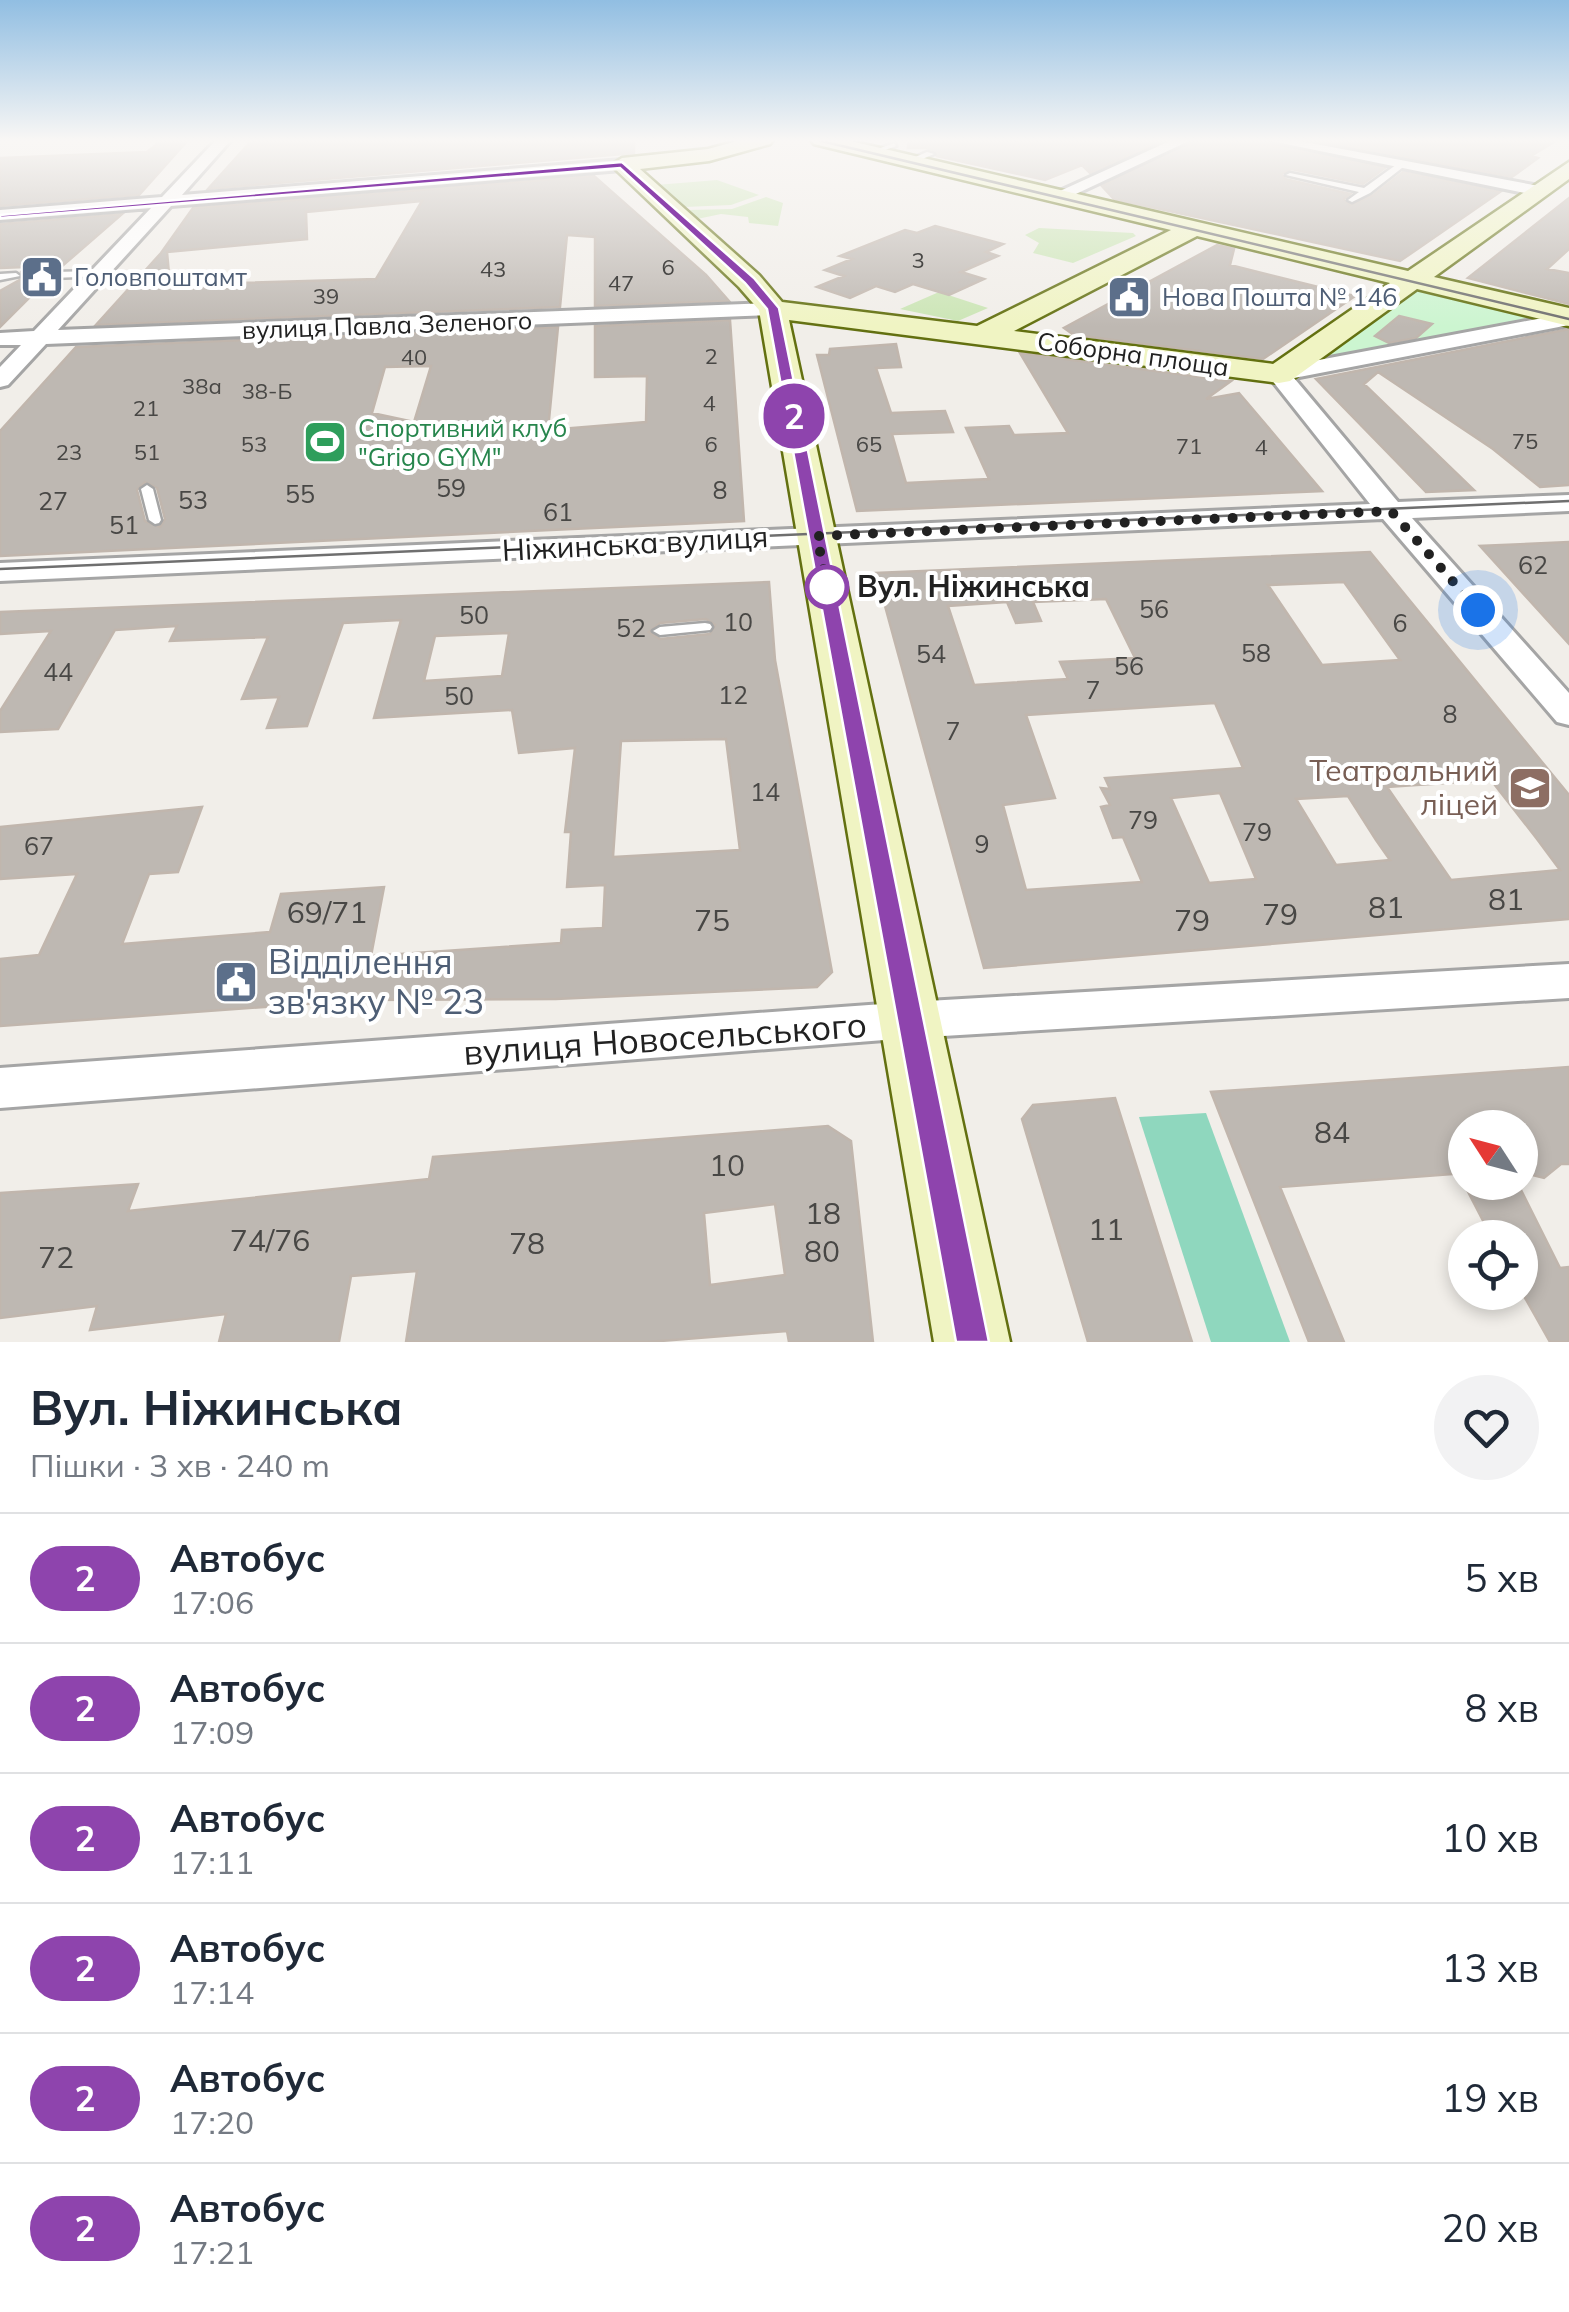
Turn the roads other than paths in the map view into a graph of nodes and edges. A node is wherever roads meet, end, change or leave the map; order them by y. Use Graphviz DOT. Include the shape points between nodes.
graph roads {
  1 [pos="147,203"];
  2 [pos="165,203"];
  3 [pos="664,203"];
  4 [pos="1086,203"];
  5 [pos="1523,203"];
  6 [pos="0,215"];
  7 [pos="1195,228"];
  8 [pos="99,274"];
  9 [pos="53,275"];
  10 [pos="16,276"];
  11 [pos="0,277"];
  12 [pos="750,281"];
  13 [pos="1415,281"];
  14 [pos="845,316"];
  15 [pos="1569,318"];
  16 [pos="776,323"];
  17 [pos="987,334"];
  18 [pos="40,337"];
  19 [pos="0,339"];
  20 [pos="1279,374"];
  21 [pos="0,380"];
  22 [pos="147,489"];
  23 [pos="1569,504"];
  24 [pos="1391,511"];
  25 [pos="155,520"];
  26 [pos="817,536"];
  27 [pos="0,572"];
  28 [pos="705,627"];
  29 [pos="660,631"];
  30 [pos="1569,714"];
  31 [pos="1569,981"];
  32 [pos="910,1020"];
  33 [pos="0,1088"];
  34 [pos="972,1342"];
  1 -- 6 [label="street"];
  2 -- 8 [label="street"];
  3 -- 12 [label="street, Соборна площа"];
  4 -- 7 [label="street"];
  5 -- 13 [label="street"];
  7 -- 13 [label="street"];
  7 -- 17 [label="street, Соборна площа"];
  8 -- 9 [label="lane"];
  8 -- 18 [label="street"];
  10 -- 11 [label="lane"];
  12 -- 14 [label="street, Соборна площа"];
  12 -- 16 [label="street, Соборна площа"];
  13 -- 15 [label="street"];
  13 -- 20 [label="street"];
  14 -- 16 [label="street"];
  14 -- 17 [label="street, Соборна площа"];
  15 -- 20 [label="street"];
  16 -- 18 [label="street, вулиця Павла Зеленого"];
  16 -- 26 [label="street"];
  17 -- 20 [label="street, Соборна площа"];
  18 -- 19 [label="street, вулиця Павла Зеленого"];
  18 -- 21 [label="street"];
  20 -- 24 [label="street"];
  22 -- 25 [label="lane"];
  23 -- 24 [label="street, Ніжинська вулиця"];
  24 -- 26 [label="street, Ніжинська вулиця"];
  24 -- 30 [label="street"];
  26 -- 27 [label="street, Ніжинська вулиця" via="131,558"];
  26 -- 32 [label="street"];
  28 -- 29 [label="lane"];
  31 -- 32 [label="street, вулиця Новосельського"];
  32 -- 33 [label="street, вулиця Новосельського"];
  32 -- 34 [label="street"];
}
